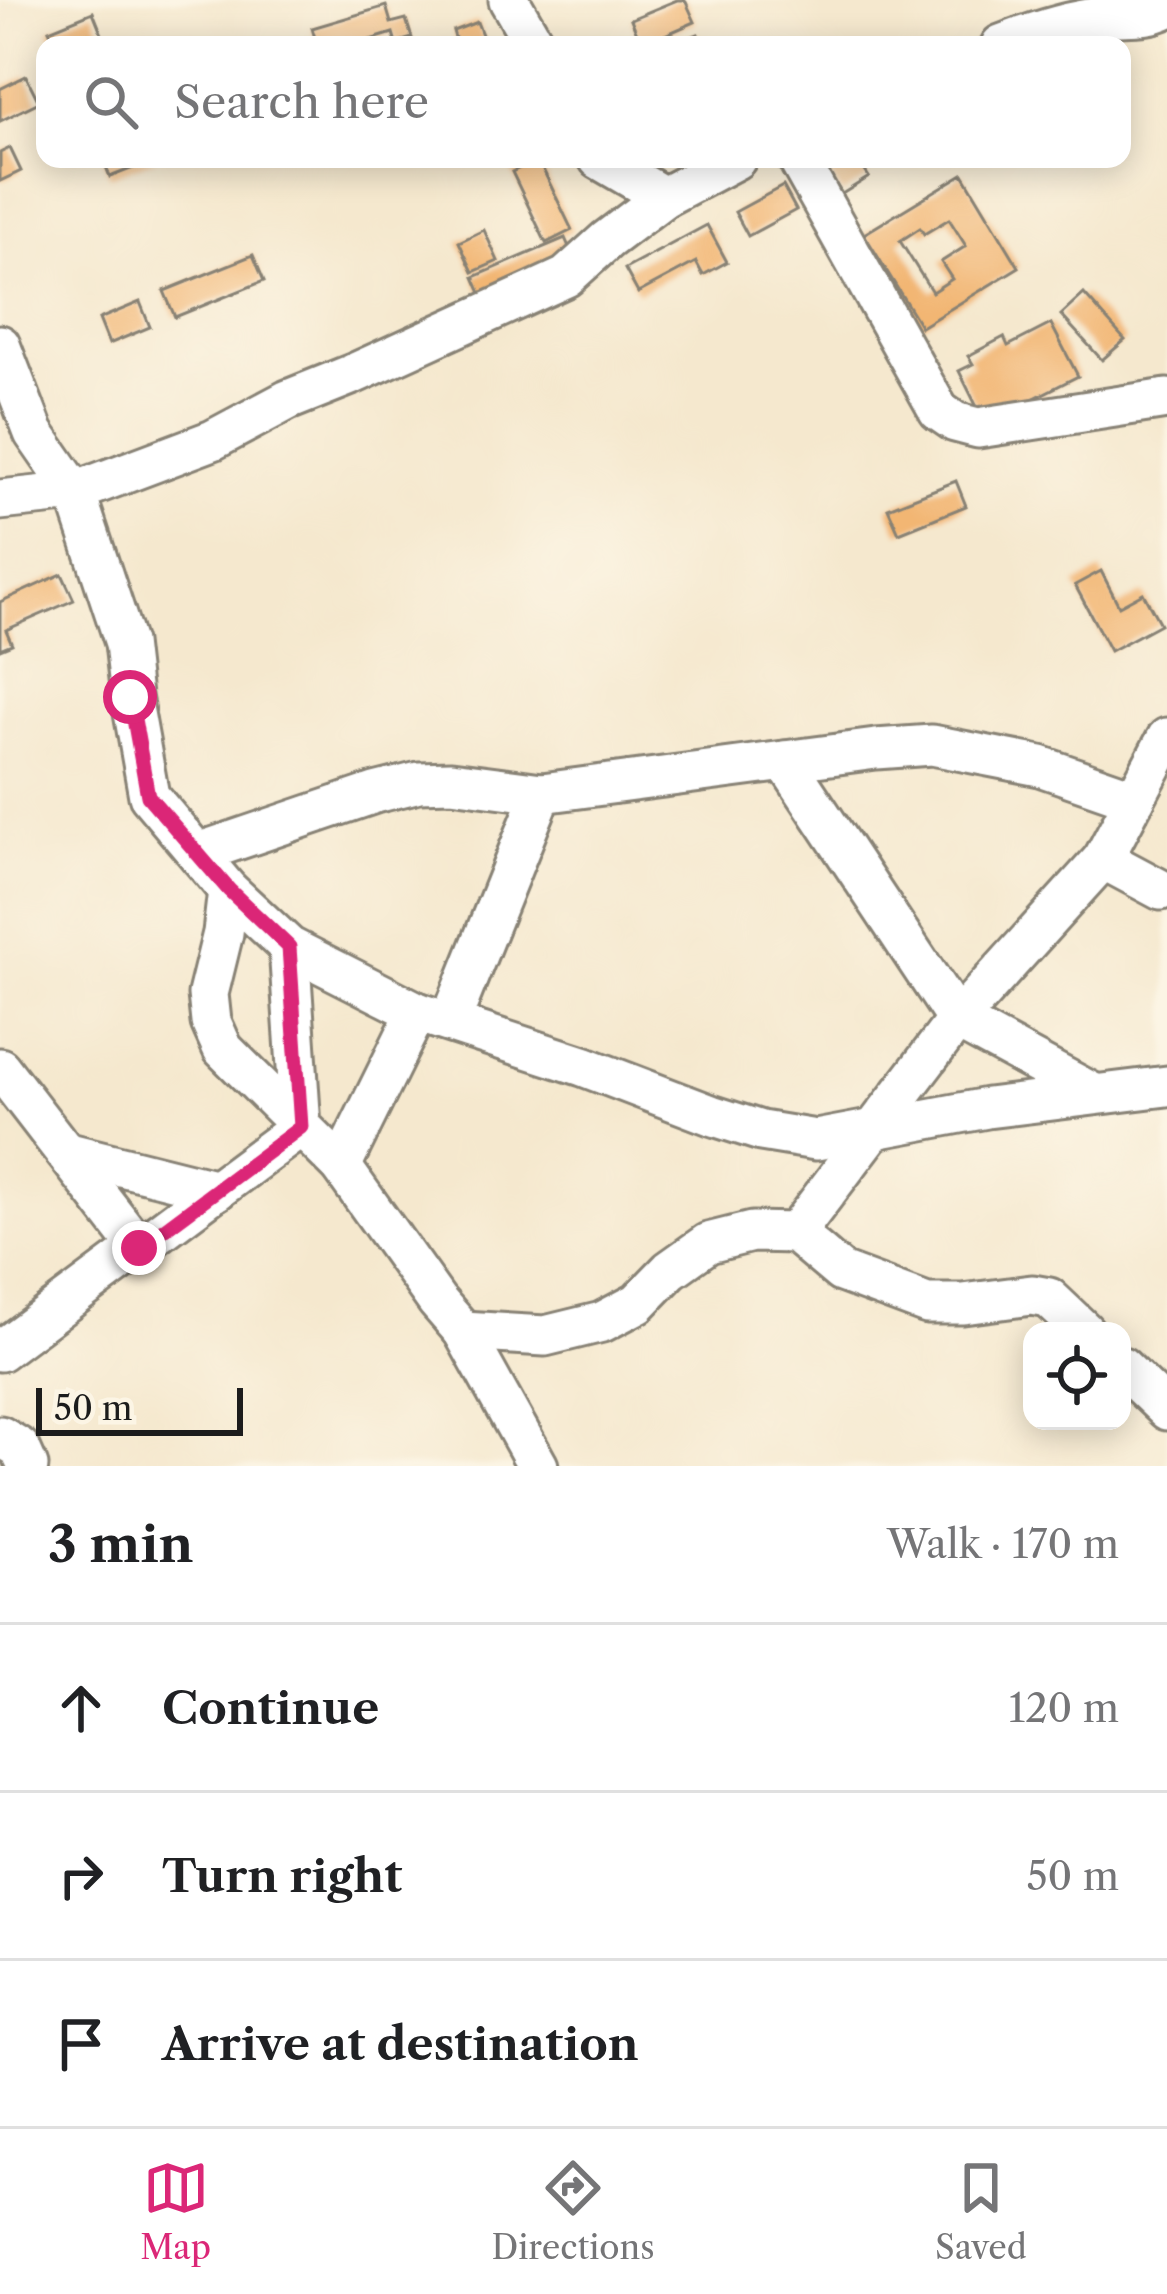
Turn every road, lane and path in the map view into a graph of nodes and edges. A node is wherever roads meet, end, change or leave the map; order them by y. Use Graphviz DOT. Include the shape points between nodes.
graph roads {
  1 [pos="509,0"];
  2 [pos="1157,18"];
  3 [pos="530,36"];
  4 [pos="1028,36"];
  5 [pos="614,168"];
  6 [pos="719,168"];
  7 [pos="803,168"];
  8 [pos="664,197"];
  9 [pos="0,345"];
  10 [pos="1167,399"];
  11 [pos="75,492"];
  12 [pos="0,500"];
  13 [pos="1167,739"];
  14 [pos="785,760"];
  15 [pos="542,793"];
  16 [pos="1135,799"];
  17 [pos="197,853"];
  18 [pos="1103,859"];
  19 [pos="229,890"];
  20 [pos="1161,890"];
  21 [pos="289,947"];
  22 [pos="433,1017"];
  23 [pos="957,1020"];
  24 [pos="0,1068"];
  25 [pos="1167,1086"];
  26 [pos="1094,1094"];
  27 [pos="301,1127"];
  28 [pos="876,1129"];
  29 [pos="65,1152"];
  30 [pos="340,1166"];
  31 [pos="217,1190"];
  32 [pos="795,1233"];
  33 [pos="139,1248"];
  34 [pos="1074,1322"];
  35 [pos="463,1331"];
  36 [pos="0,1351"];
  37 [pos="1131,1376"];
  38 [pos="1167,1410"];
  39 [pos="0,1436"];
  40 [pos="28,1466"];
  41 [pos="538,1466"];
  1 -- 3 [label="street"];
  2 -- 4 [label="street" via="1106,16"];
  5 -- 8 [label="street"];
  6 -- 8 [label="street"];
  7 -- 10 [label="street" via="939,411 955,422 978,428"];
  8 -- 11 [label="street" via="566,277 213,440"];
  9 -- 11 [label="street" via="34,434"];
  11 -- 12 [label="street"];
  11 -- 17 [label="street" via="125,643 148,796"];
  13 -- 16 [label="street"];
  14 -- 15 [label="street"];
  14 -- 16 [label="street" via="932,745 1040,766"];
  14 -- 23 [label="street"];
  15 -- 17 [label="street" via="419,782"];
  15 -- 22 [label="street"];
  16 -- 18 [label="street"];
  17 -- 19 [label="street"];
  18 -- 20 [label="street"];
  18 -- 23 [label="street"];
  19 -- 21 [label="street"];
  19 -- 27 [label="street" via="208,994 211,1022 223,1049"];
  21 -- 22 [label="street"];
  21 -- 27 [label="street"];
  22 -- 28 [label="street" via="761,1131 816,1140"];
  22 -- 30 [label="street"];
  23 -- 26 [label="street"];
  23 -- 28 [label="street"];
  24 -- 29 [label="street"];
  25 -- 26 [label="street"];
  26 -- 28 [label="street"];
  27 -- 30 [label="street"];
  27 -- 31 [label="street"];
  28 -- 32 [label="street"];
  29 -- 31 [label="street"];
  29 -- 33 [label="street"];
  30 -- 35 [label="street"];
  31 -- 33 [label="street"];
  32 -- 34 [label="street" via="841,1272 927,1304 1032,1295 1049,1298"];
  32 -- 35 [label="street" via="708,1243 638,1304 602,1322 545,1336"];
  33 -- 36 [label="street"];
  35 -- 41 [label="street"];
  37 -- 38 [label="street"];
  39 -- 40 [label="street" via="20,1448"];
}
